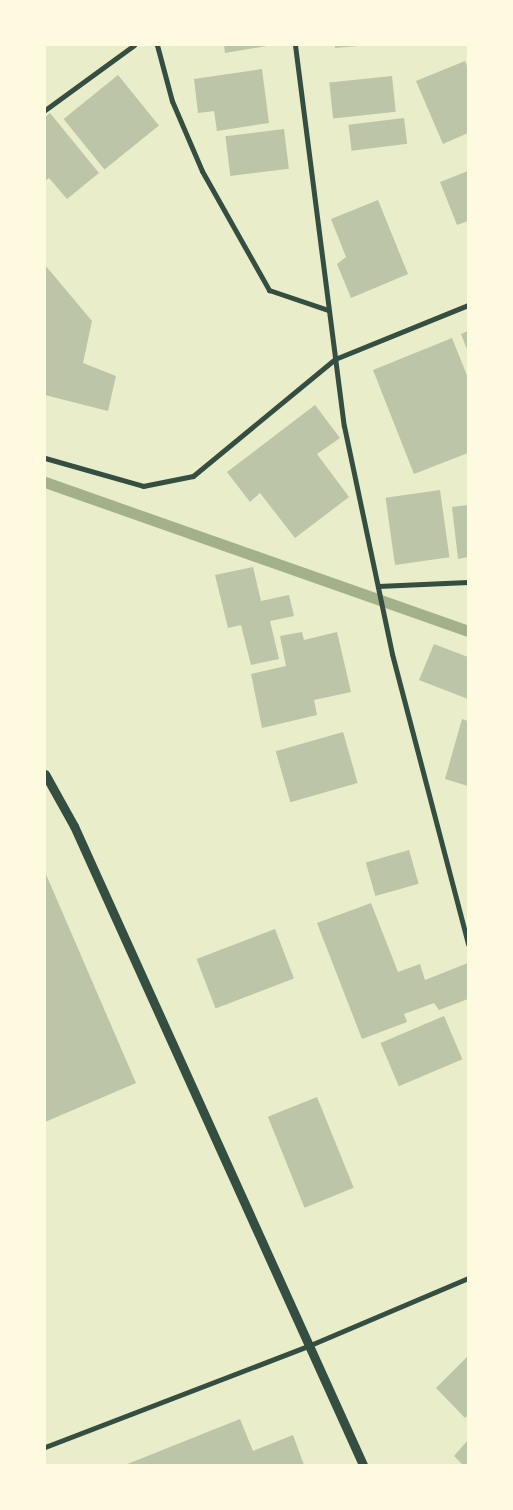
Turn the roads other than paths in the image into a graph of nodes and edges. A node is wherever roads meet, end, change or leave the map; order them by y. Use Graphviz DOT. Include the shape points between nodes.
graph roads {
  1 [pos="134,45"];
  2 [pos="157,45"];
  3 [pos="295,45"];
  4 [pos="45,110"];
  5 [pos="468,305"];
  6 [pos="328,310"];
  7 [pos="335,359"];
  8 [pos="45,458"];
  9 [pos="468,582"];
  10 [pos="378,586"];
  11 [pos="45,774"];
  12 [pos="468,944"];
  13 [pos="468,1278"];
  14 [pos="308,1346"];
  15 [pos="45,1447"];
  16 [pos="363,1465"];
  1 -- 4 [label="street"];
  2 -- 6 [label="street" via="172,102 202,171 269,290"];
  3 -- 6 [label="street"];
  5 -- 7 [label="street"];
  6 -- 7 [label="street"];
  7 -- 8 [label="street" via="193,476 143,486"];
  7 -- 10 [label="street" via="344,426"];
  9 -- 10 [label="street"];
  10 -- 12 [label="street" via="392,654"];
  11 -- 14 [label="street" via="74,826"];
  13 -- 14 [label="street"];
  14 -- 15 [label="street"];
  14 -- 16 [label="street"];
}
